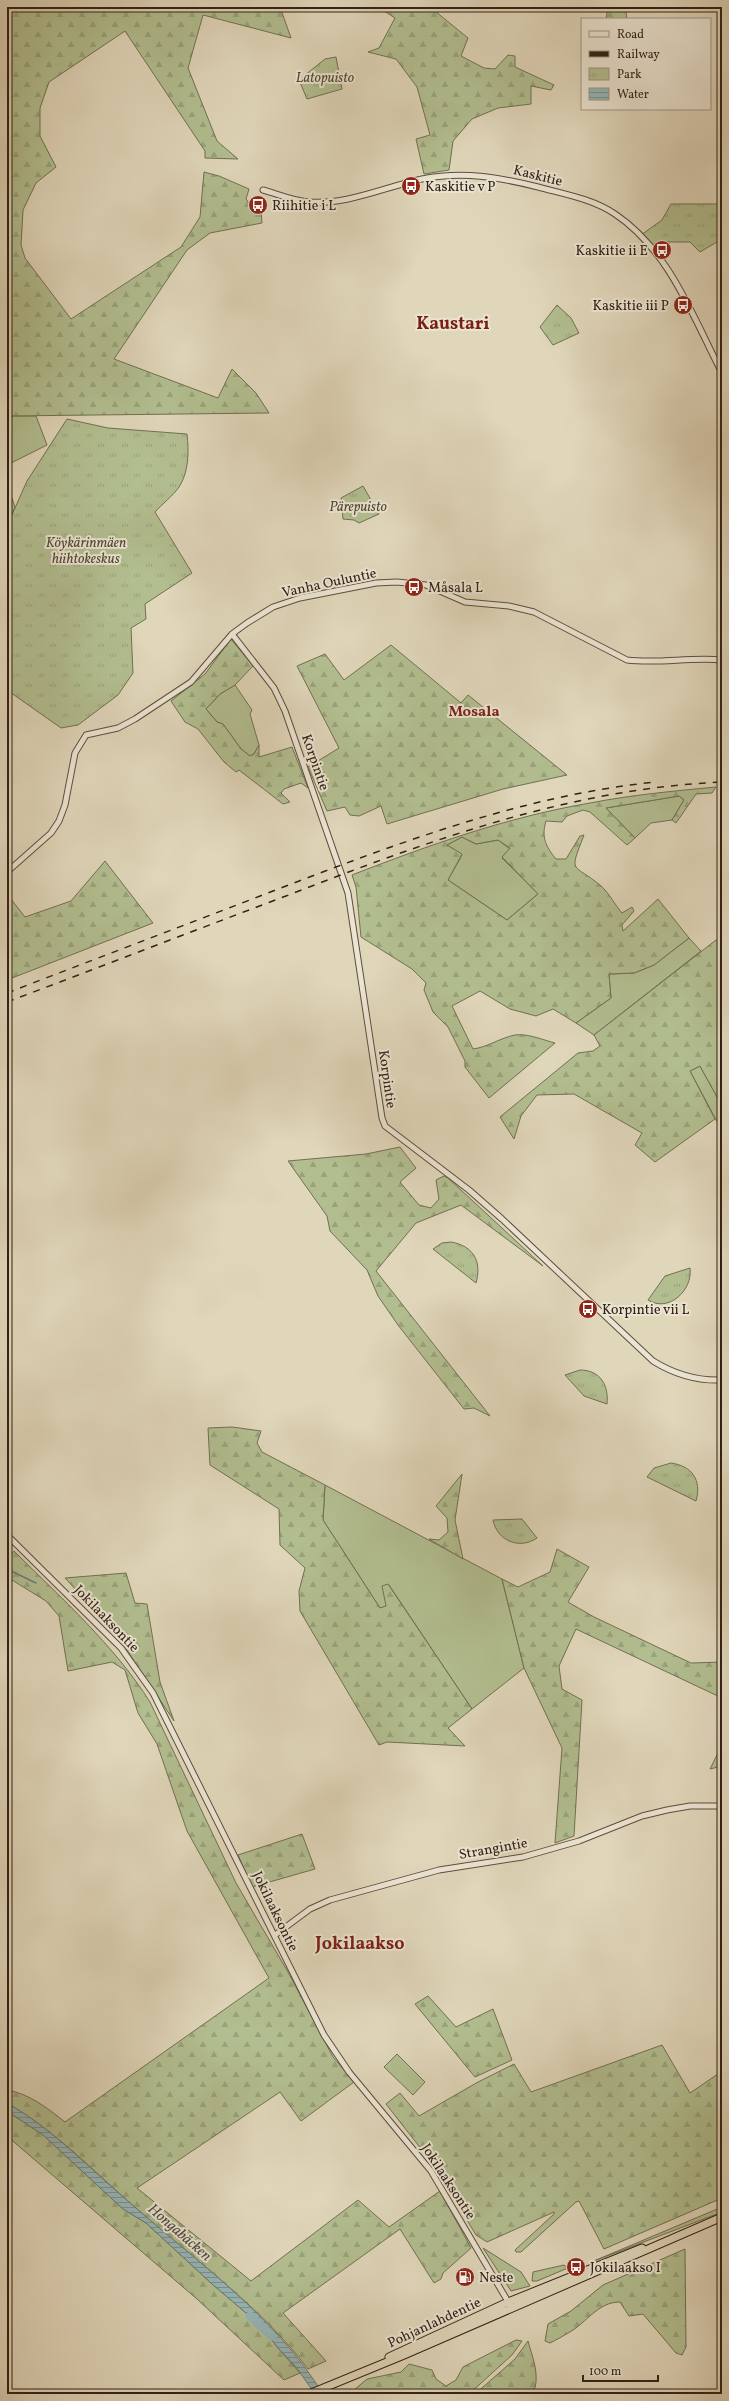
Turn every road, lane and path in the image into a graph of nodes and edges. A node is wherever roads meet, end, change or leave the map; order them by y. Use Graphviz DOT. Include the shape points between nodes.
graph roads {
  1 [pos="263,190"];
  2 [pos="722,372"];
  3 [pos="232,634"];
  4 [pos="722,660"];
  5 [pos="7,872"];
  6 [pos="722,1380"];
  7 [pos="7,1535"];
  8 [pos="722,1806"];
  9 [pos="275,1935"];
  10 [pos="722,2216"];
  11 [pos="510,2305"];
  12 [pos="309,2394"];
  1 -- 2 [label="street, Kaskitie" via="301,201 328,202 421,180 460,174 483,175 591,202 615,213 657,253"];
  3 -- 4 [label="street, Vanha Ouluntie" via="247,622 287,602 376,584 415,583 426,585 465,602 509,606 534,612 627,660"];
  3 -- 5 [label="street, Vanha Ouluntie" via="191,682 118,728 86,735 75,753 65,805 59,822 51,833"];
  3 -- 6 [label="street, Korpintie" via="274,688 285,711 338,860 349,900 385,1126 502,1218 653,1361 687,1377"];
  7 -- 9 [label="street, Jokilaaksontie" via="121,1648 153,1693"];
  8 -- 9 [label="street, Strangintie" via="690,1806 667,1810 642,1816 579,1841 524,1857 439,1870 330,1900 310,1909"];
  9 -- 11 [label="street, Jokilaaksontie" via="309,2008 333,2050 431,2171"];
  10 -- 11 [label="highway, Pohjanlahdentie"];
  11 -- 12 [label="highway, Pohjanlahdentie" via="402,2350 369,2368"];
}
